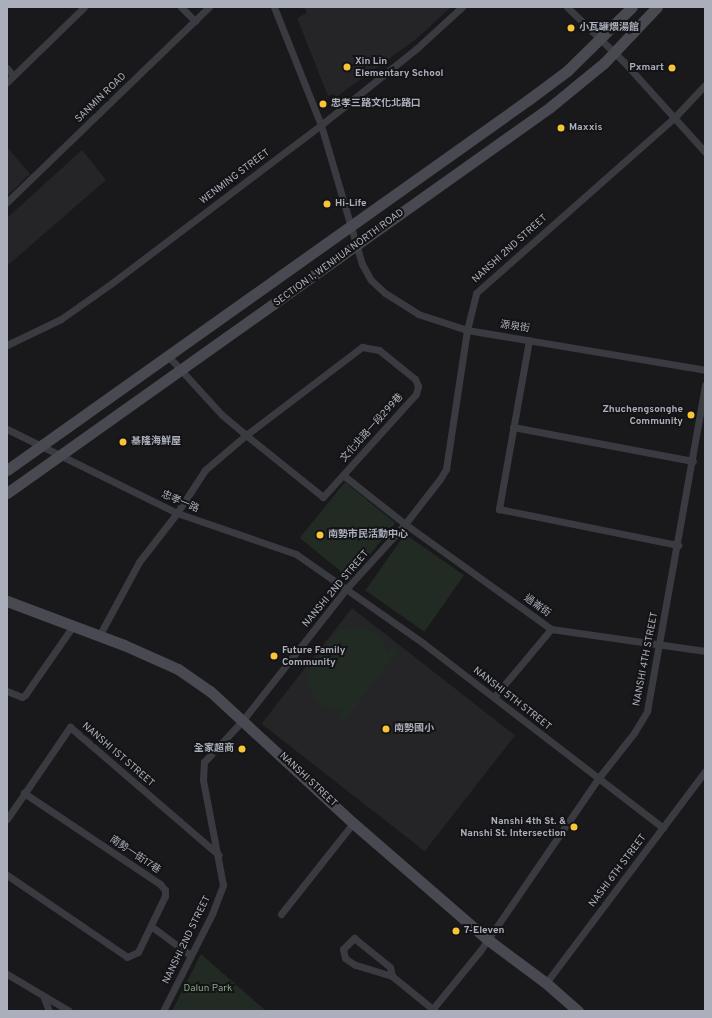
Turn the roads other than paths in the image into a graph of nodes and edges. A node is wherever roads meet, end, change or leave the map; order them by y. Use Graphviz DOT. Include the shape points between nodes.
graph roads {
  1 [pos="84,7"];
  2 [pos="181,7"];
  3 [pos="208,7"];
  4 [pos="274,7"];
  5 [pos="462,7"];
  6 [pos="567,7"];
  7 [pos="632,7"];
  8 [pos="657,7"];
  9 [pos="195,21"];
  10 [pos="600,39"];
  11 [pos="614,53"];
  12 [pos="7,68"];
  13 [pos="13,76"];
  14 [pos="7,82"];
  15 [pos="705,85"];
  16 [pos="674,118"];
  17 [pos="321,125"];
  18 [pos="705,152"];
  19 [pos="7,202"];
  20 [pos="351,226"];
  21 [pos="356,246"];
  22 [pos="467,330"];
  23 [pos="529,340"];
  24 [pos="7,345"];
  25 [pos="169,358"];
  26 [pos="705,370"];
  27 [pos="180,372"];
  28 [pos="705,385"];
  29 [pos="514,427"];
  30 [pos="7,429"];
  31 [pos="246,435"];
  32 [pos="41,447"];
  33 [pos="59,456"];
  34 [pos="693,461"];
  35 [pos="7,470"];
  36 [pos="343,475"];
  37 [pos="7,492"];
  38 [pos="177,513"];
  39 [pos="405,524"];
  40 [pos="678,545"];
  41 [pos="347,588"];
  42 [pos="7,601"];
  43 [pos="74,626"];
  44 [pos="551,629"];
  45 [pos="99,636"];
  46 [pos="660,644"];
  47 [pos="705,651"];
  48 [pos="7,691"];
  49 [pos="494,697"];
  50 [pos="243,720"];
  51 [pos="705,771"];
  52 [pos="597,780"];
  53 [pos="24,793"];
  54 [pos="7,819"];
  55 [pos="353,823"];
  56 [pos="663,828"];
  57 [pos="219,856"];
  58 [pos="7,875"];
  59 [pos="281,914"];
  60 [pos="151,926"];
  61 [pos="487,939"];
  62 [pos="190,955"];
  63 [pos="7,974"];
  64 [pos="392,976"];
  65 [pos="546,983"];
  66 [pos="44,998"];
  67 [pos="49,1011"];
  68 [pos="69,1011"];
  69 [pos="163,1011"];
  70 [pos="433,1011"];
  71 [pos="578,1011"];
  1 -- 13 [label="street"];
  2 -- 9 [label="street"];
  3 -- 9 [label="street, SANMIN ROAD"];
  4 -- 17 [label="street, 源泉街"];
  5 -- 17 [label="street, WENMING STREET" via="416,49"];
  6 -- 10 [label="street"];
  7 -- 10 [label="street, SECTION 1, WENHUA NORTH ROAD"];
  8 -- 11 [label="street, SECTION 1, WENHUA NORTH ROAD"];
  9 -- 19 [label="street, SANMIN ROAD"];
  10 -- 11 [label="street"];
  10 -- 20 [label="street, SECTION 1, WENHUA NORTH ROAD" via="567,71"];
  11 -- 16 [label="street"];
  11 -- 21 [label="street, SECTION 1, WENHUA NORTH ROAD" via="549,108"];
  12 -- 13 [label="street"];
  13 -- 14 [label="street"];
  15 -- 16 [label="street, NANSHI 2ND STREET"];
  16 -- 18 [label="street"];
  16 -- 22 [label="street, NANSHI 2ND STREET" via="476,293"];
  17 -- 20 [label="street, 源泉街"];
  17 -- 24 [label="street, WENMING STREET" via="61,319"];
  20 -- 21 [label="street, 源泉街"];
  20 -- 25 [label="street, SECTION 1, WENHUA NORTH ROAD"];
  21 -- 22 [label="street, 源泉街" via="371,280 385,293 418,314"];
  21 -- 27 [label="street, SECTION 1, WENHUA NORTH ROAD"];
  22 -- 23 [label="street, 源泉街"];
  22 -- 39 [label="street, NANSHI 2ND STREET" via="446,469"];
  23 -- 26 [label="street, 源泉街"];
  23 -- 29 [label="street"];
  25 -- 27 [label="street, 文化北路一段299巷"];
  25 -- 32 [label="street, SECTION 1, WENHUA NORTH ROAD"];
  27 -- 31 [label="street, 文化北路一段299巷"];
  27 -- 33 [label="street, SECTION 1, WENHUA NORTH ROAD"];
  28 -- 34 [label="street, NANSHI 4TH STREET"];
  29 -- 34 [label="street"];
  29 -- 40 [label="street" via="499,509"];
  30 -- 32 [label="street, 忠孝一路"];
  31 -- 36 [label="street, 文化北路一段299巷" via="323,497"];
  31 -- 36 [label="street, 文化北路一段299巷" via="362,347 380,350 415,379 417,390"];
  31 -- 38 [label="street, 文化北路一段299巷" via="205,470"];
  32 -- 33 [label="street, 忠孝一路"];
  32 -- 35 [label="street, SECTION 1, WENHUA NORTH ROAD"];
  33 -- 37 [label="street, SECTION 1, WENHUA NORTH ROAD"];
  33 -- 38 [label="street, 忠孝一路"];
  34 -- 40 [label="street, NANSHI 4TH STREET"];
  36 -- 39 [label="street, 過崙街"];
  38 -- 41 [label="street, 忠孝一路" via="296,554"];
  38 -- 45 [label="street, 文化北路一段299巷" via="139,562"];
  39 -- 41 [label="street, NANSHI 2ND STREET"];
  39 -- 44 [label="street, 過崙街"];
  40 -- 46 [label="street, NANSHI 4TH STREET"];
  41 -- 49 [label="street, NANSHI 5TH STREET"];
  41 -- 50 [label="street, NANSHI 2ND STREET"];
  42 -- 43 [label="street, NANSHI STREET"];
  43 -- 45 [label="street, NANSHI STREET"];
  43 -- 48 [label="street" via="25,695 22,697"];
  44 -- 46 [label="street, 過崙街"];
  44 -- 49 [label="street"];
  45 -- 50 [label="street, NANSHI STREET" via="178,669 210,691"];
  46 -- 47 [label="street, 過崙街"];
  46 -- 52 [label="street, NANSHI 4TH STREET" via="647,711 634,733"];
  49 -- 52 [label="street, NANSHI 5TH STREET"];
  50 -- 55 [label="street, NANSHI STREET"];
  50 -- 57 [label="street, NANSHI 2ND STREET" via="204,762 203,780"];
  51 -- 56 [label="street, NASHI 6TH STREET"];
  52 -- 56 [label="street, NANSHI 5TH STREET"];
  52 -- 61 [label="street, NANSHI 4TH STREET"];
  53 -- 54 [label="street, NANSHI 1ST STREET"];
  53 -- 57 [label="street, NANSHI 1ST STREET" via="70,727"];
  53 -- 60 [label="street, 南勢一街17巷" via="160,884 165,890 165,896"];
  55 -- 59 [label="street"];
  55 -- 61 [label="street, NANSHI STREET"];
  56 -- 65 [label="street, NASHI 6TH STREET"];
  57 -- 62 [label="street, NANSHI 2ND STREET" via="223,875 221,893"];
  58 -- 60 [label="street, 南勢一街17巷" via="127,956 138,952"];
  60 -- 62 [label="street"];
  61 -- 65 [label="street, NANSHI STREET"];
  61 -- 70 [label="street, NANSHI 4TH STREET"];
  62 -- 69 [label="street, NANSHI 2ND STREET"];
  63 -- 66 [label="street"];
  64 -- 64 [label="street" via="355,965 345,958 343,949 354,938 390,967"];
  64 -- 70 [label="street"];
  65 -- 71 [label="street, NANSHI STREET"];
  66 -- 67 [label="street"];
  66 -- 68 [label="street" via="54,1000"];
}
